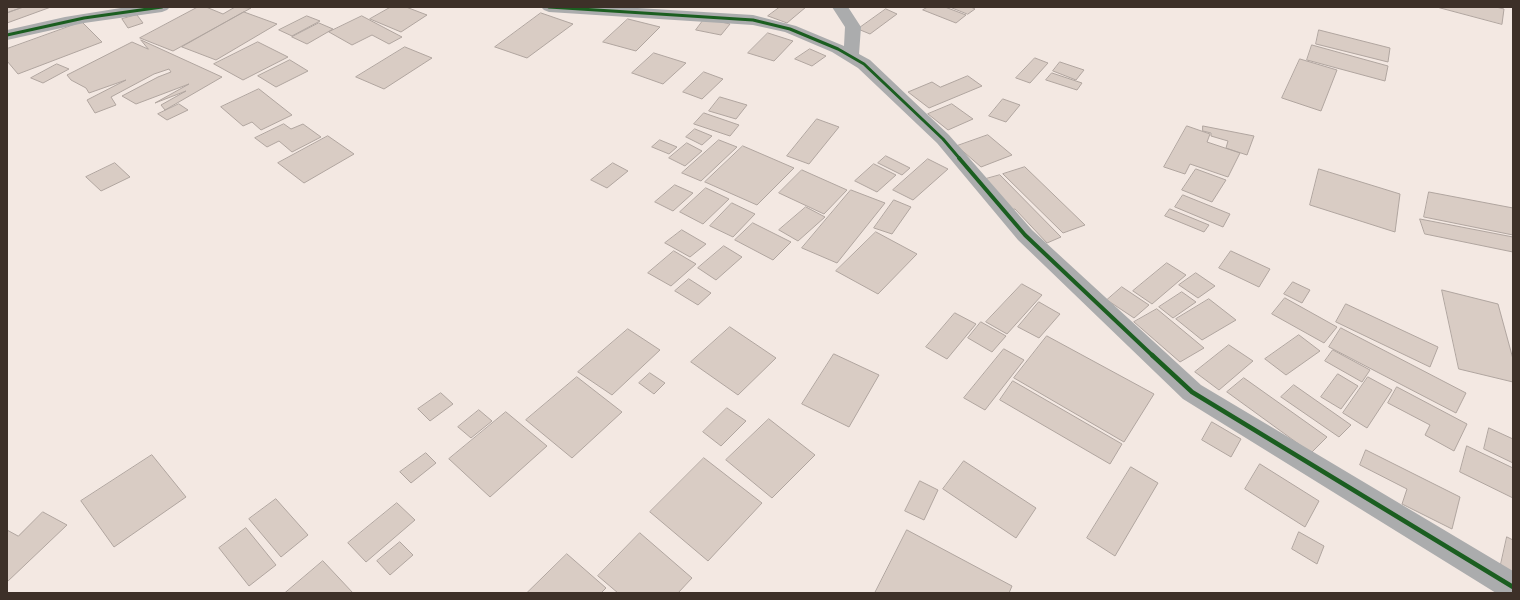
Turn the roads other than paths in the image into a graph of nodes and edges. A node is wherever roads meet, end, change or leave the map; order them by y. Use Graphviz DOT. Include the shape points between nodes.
graph roads {
  1 [pos="162,7"];
  2 [pos="549,7"];
  3 [pos="840,7"];
  4 [pos="7,35"];
  5 [pos="851,56"];
  6 [pos="1513,587"];
  1 -- 4 [label="street" via="40,26"];
  2 -- 5 [label="street" via="753,20 790,29"];
  3 -- 5 [label="street" via="853,27"];
  5 -- 6 [label="street" via="864,64 942,139 1026,235 1192,392"];
}
